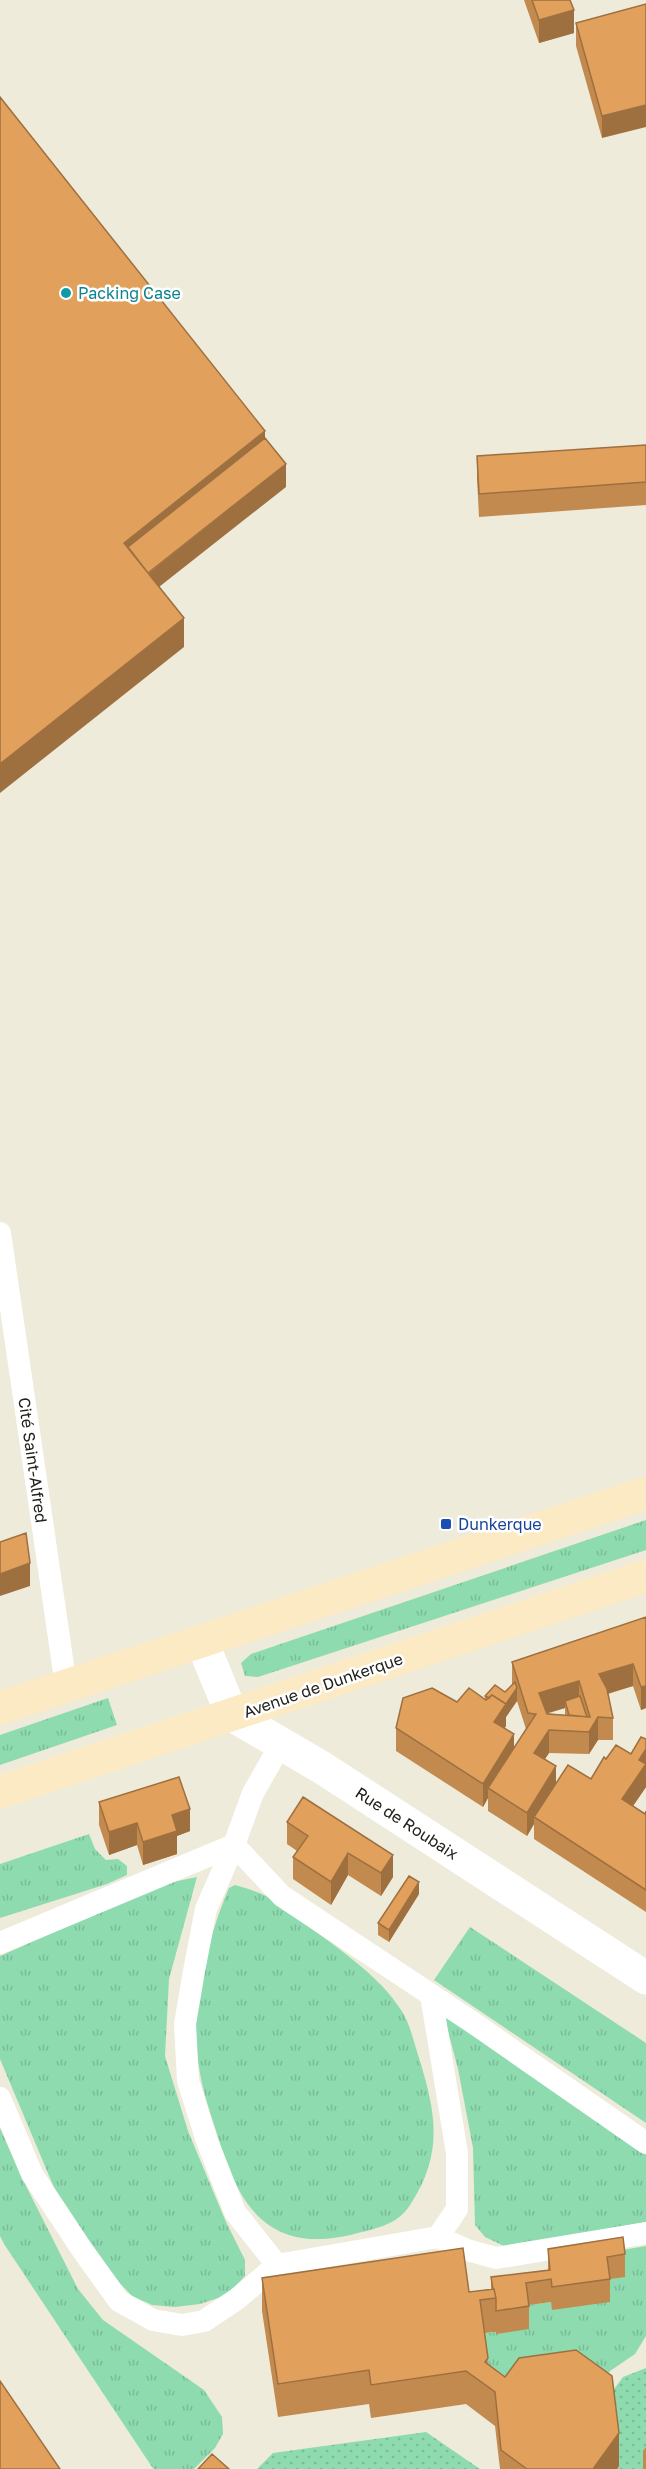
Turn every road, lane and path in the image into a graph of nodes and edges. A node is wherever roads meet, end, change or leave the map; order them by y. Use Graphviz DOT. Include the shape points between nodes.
graph roads {
  1 [pos="0,1233"];
  2 [pos="646,1493"];
  3 [pos="646,1576"];
  4 [pos="202,1642"];
  5 [pos="66,1686"];
  6 [pos="0,1708"];
  7 [pos="232,1715"];
  8 [pos="281,1744"];
  9 [pos="0,1792"];
  10 [pos="234,1845"];
  11 [pos="0,1943"];
  12 [pos="646,1978"];
  13 [pos="431,1995"];
  14 [pos="0,2098"];
  15 [pos="646,2143"];
  16 [pos="646,2233"];
  17 [pos="438,2237"];
  18 [pos="277,2265"];
  1 -- 5 [label="lane, Cité Saint-Alfred"];
  2 -- 4 [label="main road"];
  3 -- 7 [label="main road, Avenue de Dunkerque"];
  4 -- 5 [label="main road"];
  4 -- 7 [label="street"];
  5 -- 6 [label="main road"];
  7 -- 8 [label="street, Rue de Roubaix"];
  7 -- 9 [label="main road, Avenue de Dunkerque"];
  8 -- 10 [label="lane" via="253,1793"];
  8 -- 12 [label="street, Rue de Roubaix"];
  10 -- 11 [label="lane"];
  10 -- 13 [label="lane" via="282,1896"];
  10 -- 18 [label="lane" via="206,1909 185,2024 188,2081 235,2212"];
  13 -- 15 [label="lane"];
  13 -- 17 [label="lane" via="457,2153 457,2209"];
  14 -- 18 [label="lane" via="32,2174 119,2301 153,2320 182,2325 204,2321"];
  16 -- 17 [label="lane" via="496,2258"];
  17 -- 18 [label="lane"];
}
